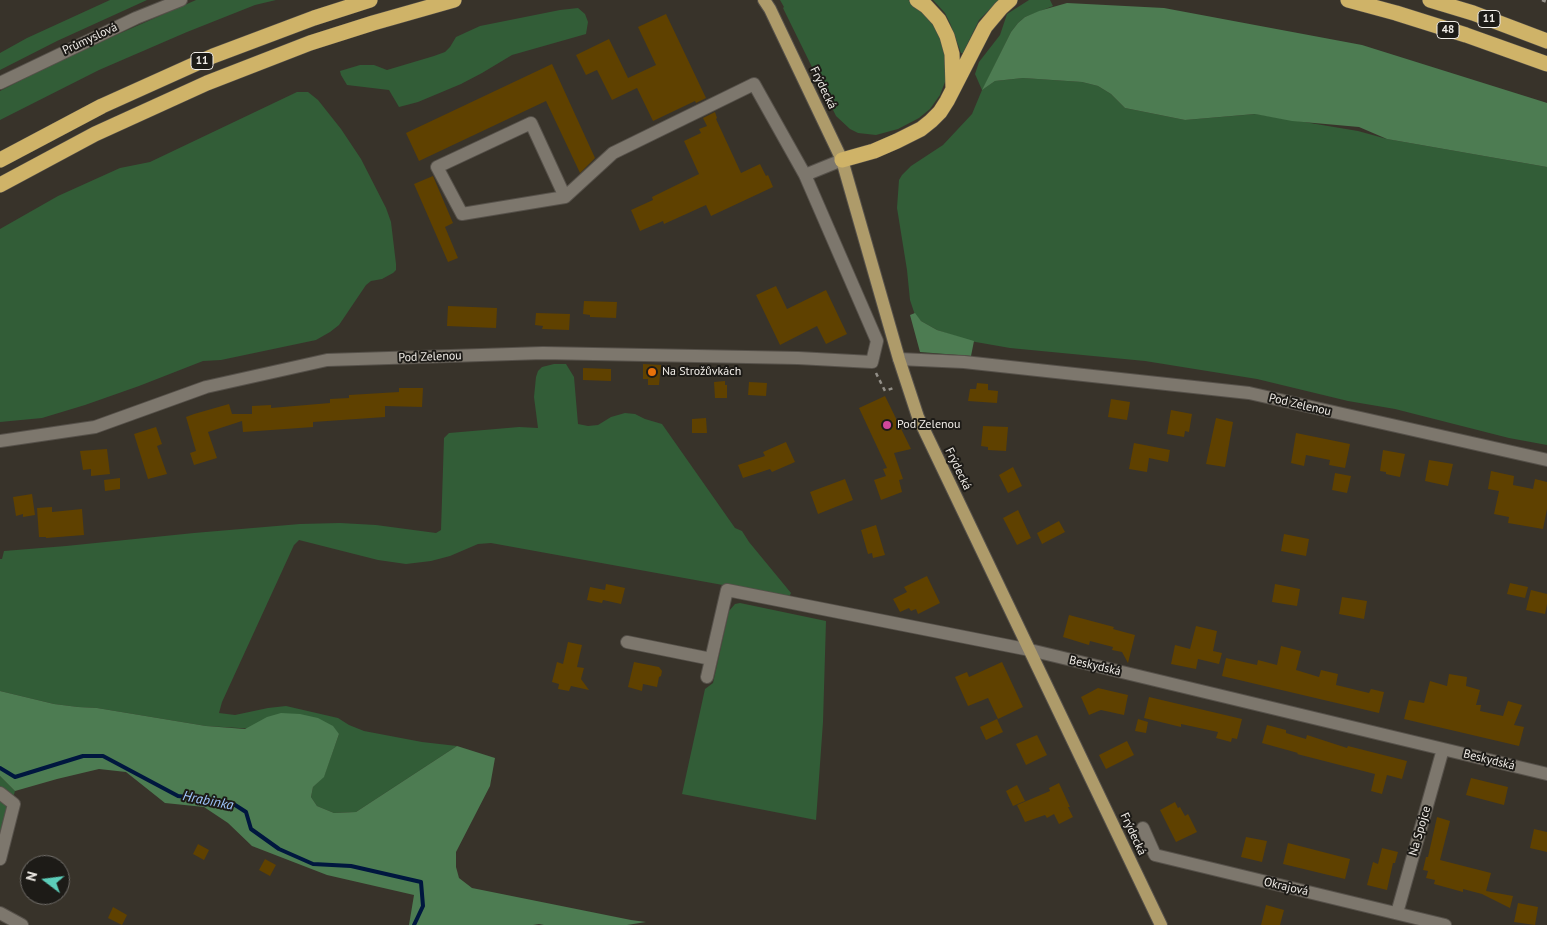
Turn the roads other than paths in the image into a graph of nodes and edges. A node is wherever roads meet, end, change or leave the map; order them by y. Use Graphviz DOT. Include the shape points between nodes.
graph roads {
  1 [pos="181,0"];
  2 [pos="370,0"];
  3 [pos="454,0"];
  4 [pos="917,0"];
  5 [pos="1010,0"];
  6 [pos="1348,0"];
  7 [pos="1430,0"];
  8 [pos="767,5"];
  9 [pos="1547,40"];
  10 [pos="1547,64"];
  11 [pos="0,83"];
  12 [pos="953,89"];
  13 [pos="0,160"];
  14 [pos="842,160"];
  15 [pos="805,175"];
  16 [pos="0,186"];
  17 [pos="565,197"];
  18 [pos="899,358"];
  19 [pos="0,442"];
  20 [pos="1547,460"];
  21 [pos="627,642"];
  22 [pos="1030,650"];
  23 [pos="711,659"];
  24 [pos="707,677"];
  25 [pos="1443,749"];
  26 [pos="1547,774"];
  27 [pos="0,793"];
  28 [pos="1143,828"];
  29 [pos="0,859"];
  30 [pos="0,913"];
  31 [pos="1397,914"];
  32 [pos="22,925"];
  33 [pos="1161,925"];
  34 [pos="1445,925"];
  1 -- 11 [label="street, Průmyslová"];
  2 -- 13 [label="highway, 11" via="213,56 102,106"];
  3 -- 16 [label="highway, 11" via="310,43 207,83 95,134"];
  4 -- 12 [label="highway" via="939,20 947,36 952,54"];
  5 -- 12 [label="highway" via="985,27"];
  6 -- 10 [label="highway, 48" via="1466,35"];
  7 -- 9 [label="highway, 11"];
  8 -- 14 [label="main road, Frýdecká"];
  12 -- 14 [label="highway" via="940,112 921,129 874,151"];
  14 -- 15 [label="street"];
  14 -- 18 [label="main road, Frýdecká"];
  15 -- 17 [label="street" via="754,84 613,153"];
  15 -- 19 [label="street, Pod Zelenou" via="877,341 872,362 543,353 327,360 206,387 95,427"];
  17 -- 17 [label="street" via="531,123 437,167 462,214"];
  18 -- 20 [label="street, Pod Zelenou" via="1249,393"];
  18 -- 22 [label="main road, Frýdecká" via="918,417"];
  21 -- 23 [label="street"];
  22 -- 23 [label="street, Beskydská" via="727,590"];
  22 -- 25 [label="street, Beskydská"];
  22 -- 33 [label="main road, Frýdecká"];
  23 -- 24 [label="street, Beskydská"];
  25 -- 26 [label="street, Beskydská"];
  25 -- 31 [label="street, Na Spojce"];
  27 -- 29 [label="street" via="14,804"];
  28 -- 31 [label="street, Okrajová" via="1155,855"];
  30 -- 32 [label="street"];
  31 -- 34 [label="street, Okrajová"];
}
